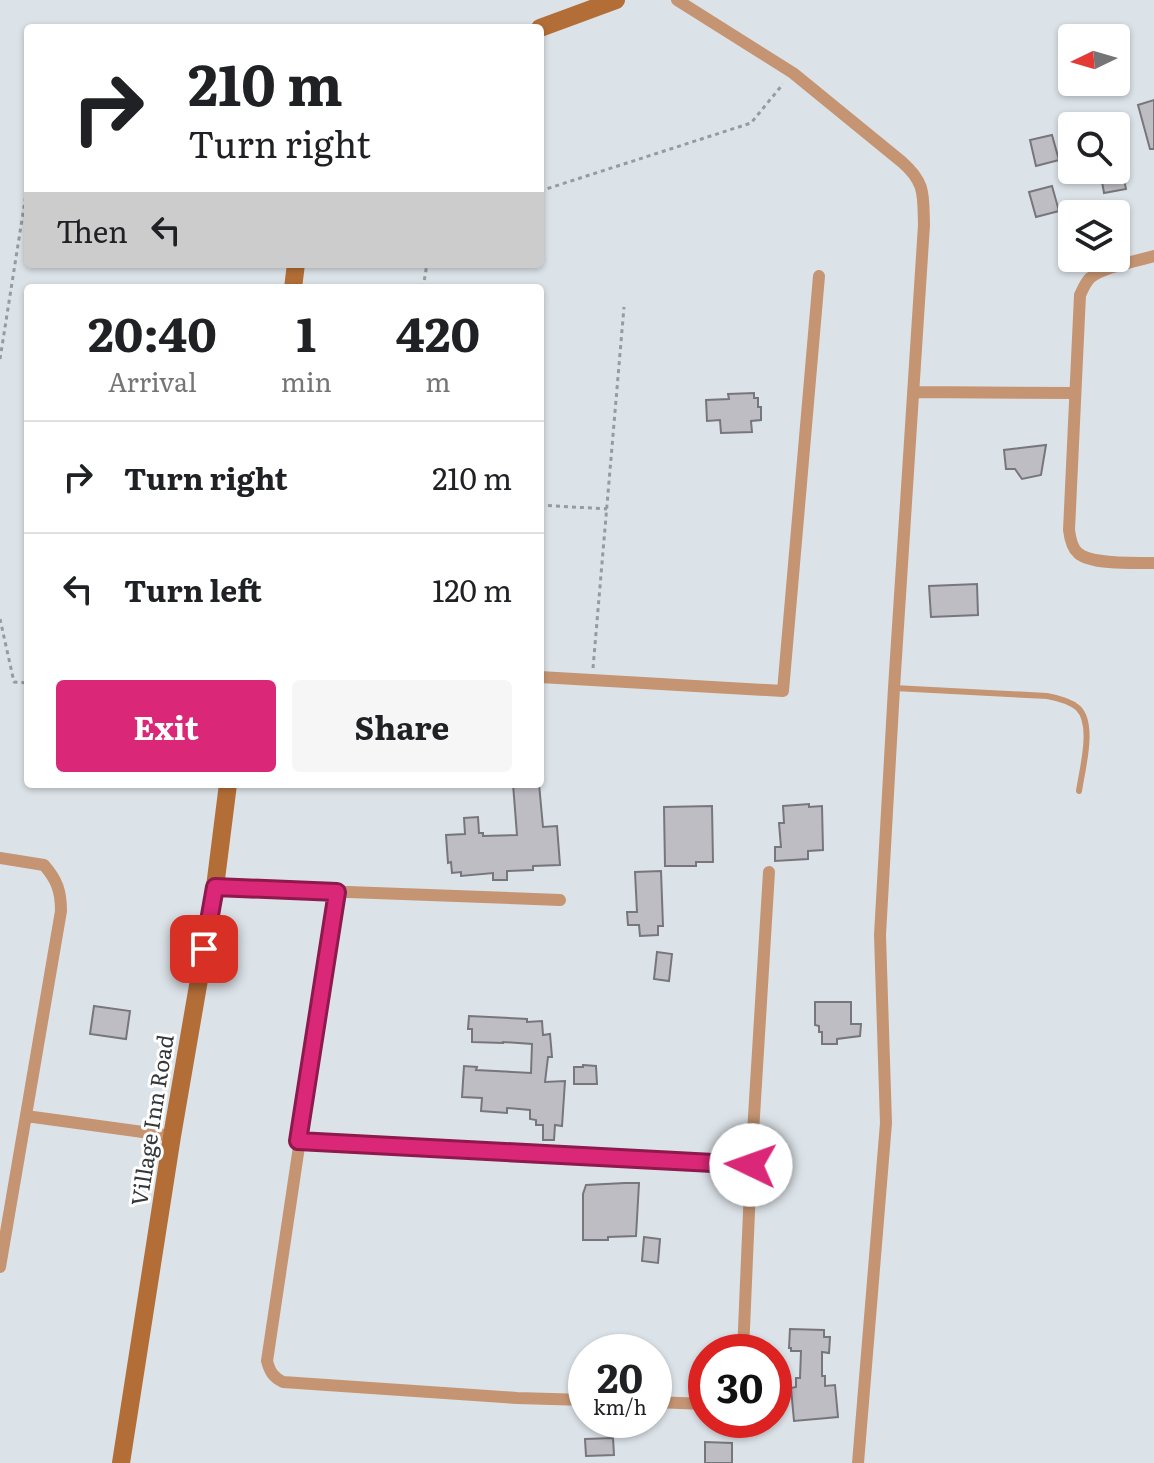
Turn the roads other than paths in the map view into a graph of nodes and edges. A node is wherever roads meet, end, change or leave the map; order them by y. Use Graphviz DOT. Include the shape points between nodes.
graph roads {
  1 [pos="616,0"];
  2 [pos="677,0"];
  3 [pos="544,27"];
  4 [pos="1154,256"];
  5 [pos="819,276"];
  6 [pos="913,392"];
  7 [pos="1075,393"];
  8 [pos="1154,563"];
  9 [pos="544,677"];
  10 [pos="894,688"];
  11 [pos="227,788"];
  12 [pos="1079,791"];
  13 [pos="0,858"];
  14 [pos="769,872"];
  15 [pos="215,887"];
  16 [pos="337,892"];
  17 [pos="560,900"];
  18 [pos="26,1116"];
  19 [pos="172,1136"];
  20 [pos="298,1141"];
  21 [pos="751,1165"];
  22 [pos="0,1267"];
  23 [pos="744,1334"];
  24 [pos="568,1399"];
  25 [pos="121,1463"];
  26 [pos="858,1463"];
  1 -- 3 [label="street"];
  2 -- 6 [label="street" via="793,73 915,173 924,225"];
  4 -- 7 [label="street" via="1098,273 1083,287"];
  5 -- 9 [label="street" via="783,691"];
  6 -- 7 [label="street"];
  6 -- 10 [label="street"];
  7 -- 8 [label="street" via="1071,542 1089,559"];
  10 -- 12 [label="lane" via="1047,696 1070,703 1086,720"];
  10 -- 26 [label="street" via="880,935 886,1123"];
  11 -- 15 [label="street, Village Inn Road"];
  13 -- 18 [label="street" via="44,865 61,897"];
  14 -- 21 [label="street"];
  15 -- 16 [label="street"];
  15 -- 19 [label="street, Village Inn Road"];
  16 -- 17 [label="street"];
  16 -- 20 [label="street"];
  18 -- 19 [label="street"];
  18 -- 22 [label="street"];
  19 -- 25 [label="street, Village Inn Road"];
  20 -- 21 [label="street"];
  20 -- 24 [label="street" via="267,1361 275,1378"];
  21 -- 23 [label="street"];
}
